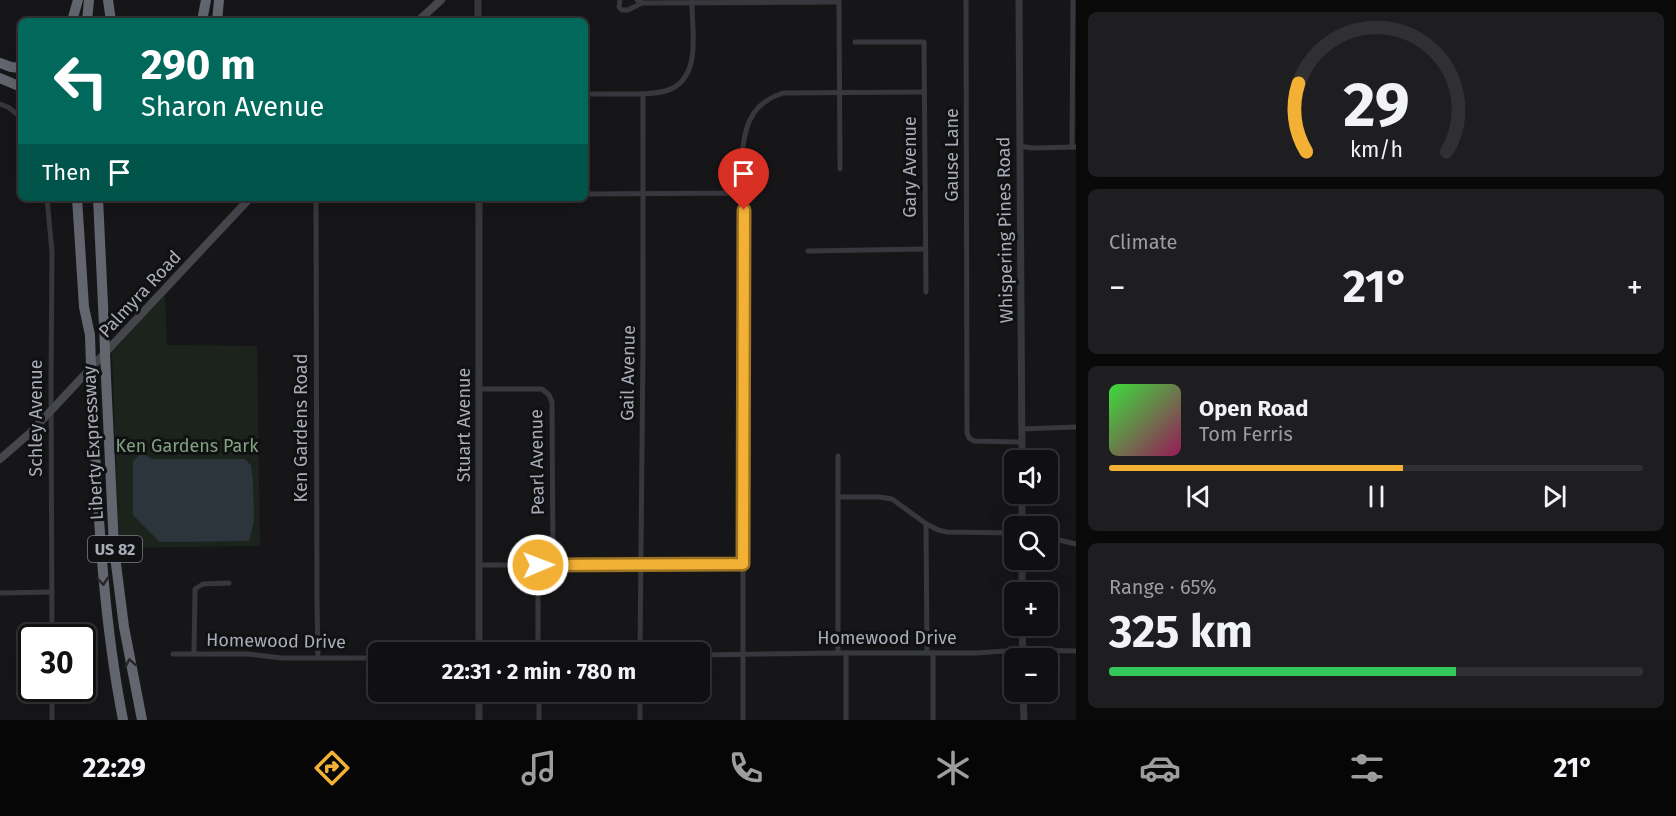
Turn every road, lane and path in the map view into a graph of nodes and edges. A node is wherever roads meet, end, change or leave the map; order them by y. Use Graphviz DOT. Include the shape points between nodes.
graph roads {
  1 [pos="78,0"];
  2 [pos="89,0"];
  3 [pos="106,0"];
  4 [pos="206,0"];
  5 [pos="219,0"];
  6 [pos="441,0"];
  7 [pos="478,0"];
  8 [pos="620,0"];
  9 [pos="966,0"];
  10 [pos="1019,0"];
  11 [pos="1073,0"];
  12 [pos="640,1"];
  13 [pos="839,1"];
  14 [pos="692,2"];
  15 [pos="73,18"];
  16 [pos="87,18"];
  17 [pos="102,18"];
  18 [pos="110,18"];
  19 [pos="203,18"];
  20 [pos="217,18"];
  21 [pos="421,18"];
  22 [pos="478,18"];
  23 [pos="855,42"];
  24 [pos="0,63"];
  25 [pos="18,68"];
  26 [pos="0,78"];
  27 [pos="18,86"];
  28 [pos="840,92"];
  29 [pos="924,92"];
  30 [pos="588,94"];
  31 [pos="643,94"];
  32 [pos="0,104"];
  33 [pos="18,115"];
  34 [pos="1019,146"];
  35 [pos="1074,147"];
  36 [pos="840,169"];
  37 [pos="643,193"];
  38 [pos="744,193"];
  39 [pos="588,194"];
  40 [pos="47,201"];
  41 [pos="102,201"];
  42 [pos="247,201"];
  43 [pos="316,201"];
  44 [pos="479,201"];
  45 [pos="81,203"];
  46 [pos="925,249"];
  47 [pos="808,251"];
  48 [pos="926,292"];
  49 [pos="479,389"];
  50 [pos="51,410"];
  51 [pos="1076,427"];
  52 [pos="1021,429"];
  53 [pos="1022,442"];
  54 [pos="1022,450"];
  55 [pos="838,456"];
  56 [pos="0,459"];
  57 [pos="839,497"];
  58 [pos="926,524"];
  59 [pos="1004,533"];
  60 [pos="1058,540"];
  61 [pos="1076,544"];
  62 [pos="553,564"];
  63 [pos="640,564"];
  64 [pos="743,564"];
  65 [pos="479,565"];
  66 [pos="538,565"];
  67 [pos="229,583"];
  68 [pos="52,592"];
  69 [pos="0,593"];
  70 [pos="52,624"];
  71 [pos="479,642"];
  72 [pos="538,642"];
  73 [pos="640,642"];
  74 [pos="1076,651"];
  75 [pos="1058,652"];
  76 [pos="838,653"];
  77 [pos="846,653"];
  78 [pos="930,653"];
  79 [pos="173,654"];
  80 [pos="194,654"];
  81 [pos="1004,654"];
  82 [pos="710,656"];
  83 [pos="743,656"];
  84 [pos="318,658"];
  85 [pos="368,658"];
  86 [pos="52,702"];
  87 [pos="479,702"];
  88 [pos="539,702"];
  89 [pos="640,702"];
  90 [pos="1023,702"];
  91 [pos="52,720"];
  92 [pos="123,720"];
  93 [pos="141,720"];
  94 [pos="479,720"];
  95 [pos="539,720"];
  96 [pos="640,720"];
  97 [pos="743,720"];
  98 [pos="846,720"];
  99 [pos="933,720"];
  100 [pos="1024,720"];
  1 -- 15 [label="highway"];
  2 -- 16 [label="highway"];
  3 -- 17 [label="highway"];
  3 -- 18 [label="highway"];
  4 -- 19 [label="highway"];
  5 -- 20 [label="highway"];
  6 -- 21 [label="main road"];
  7 -- 22 [label="street"];
  8 -- 12 [label="street" via="622,10"];
  9 -- 53 [label="street, Gause Lane" via="967,433 974,441"];
  10 -- 34 [label="street, Whispering Pines Road"];
  11 -- 35 [label="street"];
  12 -- 14 [label="street"];
  13 -- 14 [label="street"];
  13 -- 28 [label="street"];
  14 -- 31 [label="street" via="692,57 683,79 669,91"];
  23 -- 29 [label="street, Gary Avenue" via="924,42"];
  24 -- 25 [label="highway"];
  26 -- 27 [label="highway"];
  28 -- 29 [label="street"];
  28 -- 36 [label="street"];
  28 -- 38 [label="street" via="783,93 757,108 746,128 743,147"];
  29 -- 46 [label="street, Gary Avenue"];
  30 -- 31 [label="street"];
  31 -- 37 [label="street, Gail Avenue"];
  32 -- 33 [label="street"];
  34 -- 35 [label="street"];
  34 -- 52 [label="street, Whispering Pines Road"];
  37 -- 38 [label="street"];
  37 -- 39 [label="street"];
  37 -- 63 [label="street, Gail Avenue"];
  38 -- 64 [label="street"];
  40 -- 50 [label="street, Schley Avenue" via="52,252"];
  93 -- 41 [label="highway, Liberty Expressway / US 82, one-way, bridge" via="114,548"];
  42 -- 50 [label="main road, Palmyra Road"];
  43 -- 84 [label="street, Ken Gardens Road"];
  44 -- 49 [label="street, Stuart Avenue"];
  45 -- 92 [label="highway, Liberty Expressway / US 82, one-way, bridge" via="104,591"];
  46 -- 47 [label="street"];
  46 -- 48 [label="street, Gary Avenue"];
  49 -- 62 [label="street, Pearl Avenue" via="542,389 552,402"];
  49 -- 65 [label="street, Stuart Avenue"];
  50 -- 56 [label="main road, Palmyra Road"];
  50 -- 68 [label="street, Schley Avenue"];
  51 -- 52 [label="street"];
  52 -- 53 [label="street, Whispering Pines Road"];
  53 -- 54 [label="street, Whispering Pines Road"];
  55 -- 57 [label="street"];
  57 -- 58 [label="street" via="892,499"];
  57 -- 76 [label="street"];
  58 -- 59 [label="street" via="947,532"];
  58 -- 78 [label="street"];
  60 -- 61 [label="street"];
  62 -- 63 [label="street"];
  62 -- 66 [label="street"];
  63 -- 64 [label="street"];
  63 -- 73 [label="street, Gail Avenue"];
  64 -- 83 [label="street"];
  65 -- 66 [label="street"];
  65 -- 71 [label="street, Stuart Avenue"];
  66 -- 72 [label="street"];
  67 -- 80 [label="street" via="203,584 195,590"];
  68 -- 69 [label="street"];
  68 -- 70 [label="street, Schley Avenue"];
  74 -- 75 [label="street, Homewood Drive"];
  76 -- 77 [label="street, Homewood Drive"];
  76 -- 83 [label="street, Homewood Drive"];
  77 -- 78 [label="street, Homewood Drive"];
  77 -- 98 [label="street"];
  78 -- 81 [label="street, Homewood Drive"];
  78 -- 99 [label="street"];
  79 -- 80 [label="street, Homewood Drive"];
  80 -- 84 [label="street, Homewood Drive"];
  82 -- 83 [label="street, Homewood Drive"];
  83 -- 97 [label="street"];
  84 -- 85 [label="street, Homewood Drive"];
  86 -- 91 [label="street"];
  87 -- 94 [label="street"];
  88 -- 95 [label="street"];
  89 -- 96 [label="street"];
  90 -- 100 [label="street"];
}
